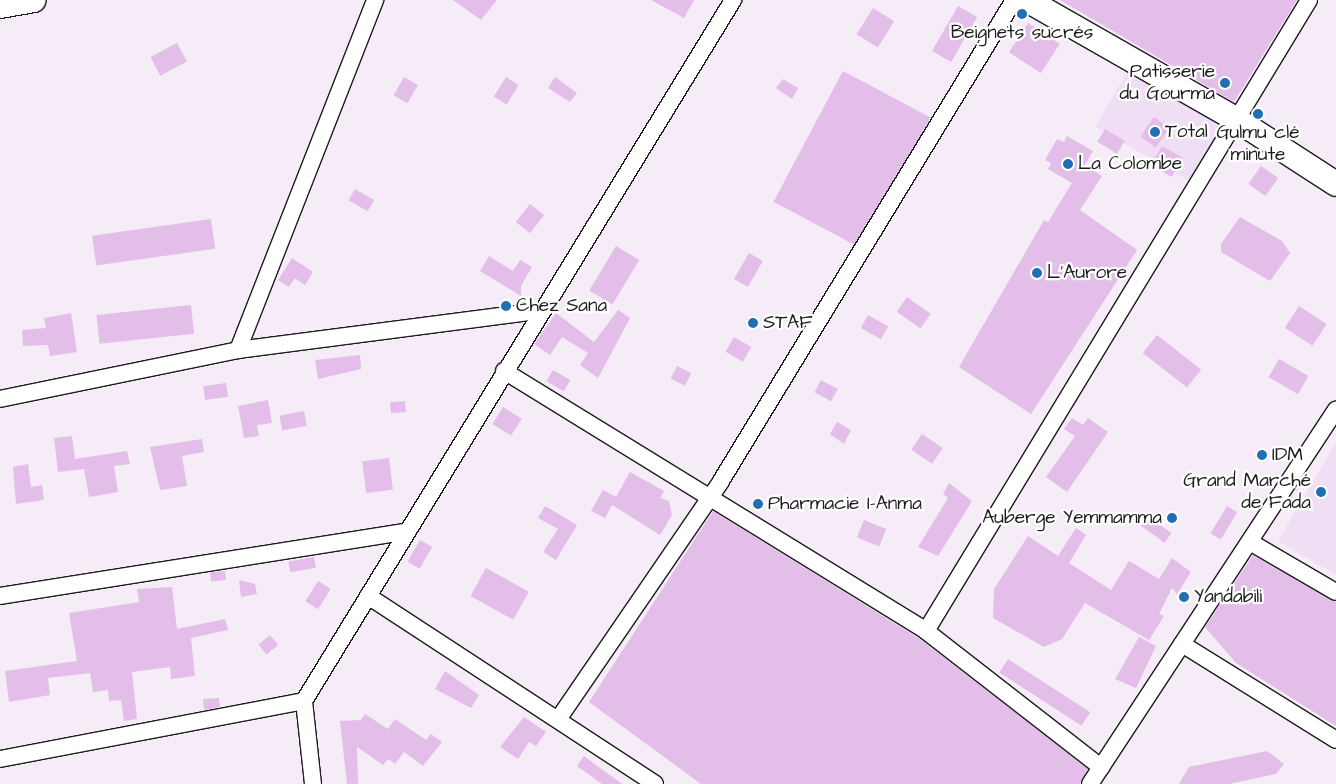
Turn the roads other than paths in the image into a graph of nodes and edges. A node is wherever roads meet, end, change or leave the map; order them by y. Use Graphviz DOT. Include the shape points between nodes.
graph roads {
  1 [pos="32,0"];
  2 [pos="375,0"];
  3 [pos="734,0"];
  4 [pos="1014,0"];
  5 [pos="1027,0"];
  6 [pos="1309,0"];
  7 [pos="0,6"];
  8 [pos="1234,118"];
  9 [pos="1336,184"];
  10 [pos="540,312"];
  11 [pos="238,350"];
  12 [pos="504,371"];
  13 [pos="0,400"];
  14 [pos="1336,410"];
  15 [pos="709,498"];
  16 [pos="406,532"];
  17 [pos="1250,542"];
  18 [pos="1336,592"];
  19 [pos="0,596"];
  20 [pos="368,596"];
  21 [pos="926,631"];
  22 [pos="1182,644"];
  23 [pos="304,701"];
  24 [pos="559,718"];
  25 [pos="1336,740"];
  26 [pos="0,759"];
  27 [pos="1101,767"];
  28 [pos="312,784"];
  29 [pos="655,784"];
  30 [pos="1090,784"];
  1 -- 7 [label="highway"];
  2 -- 11 [label="street"];
  3 -- 10 [label="street"];
  4 -- 15 [label="street"];
  5 -- 8 [label="highway"];
  6 -- 8 [label="street"];
  8 -- 9 [label="highway"];
  8 -- 21 [label="street"];
  10 -- 11 [label="street"];
  10 -- 12 [label="street"];
  11 -- 13 [label="street"];
  12 -- 15 [label="street"];
  12 -- 16 [label="street"];
  14 -- 17 [label="street"];
  15 -- 21 [label="street"];
  15 -- 24 [label="street"];
  16 -- 19 [label="street"];
  16 -- 20 [label="street"];
  17 -- 18 [label="street"];
  17 -- 22 [label="street"];
  20 -- 23 [label="street"];
  20 -- 24 [label="street"];
  21 -- 27 [label="street"];
  22 -- 25 [label="street"];
  22 -- 27 [label="street"];
  23 -- 26 [label="street"];
  23 -- 28 [label="street"];
  24 -- 29 [label="street"];
  27 -- 30 [label="street"];
}
